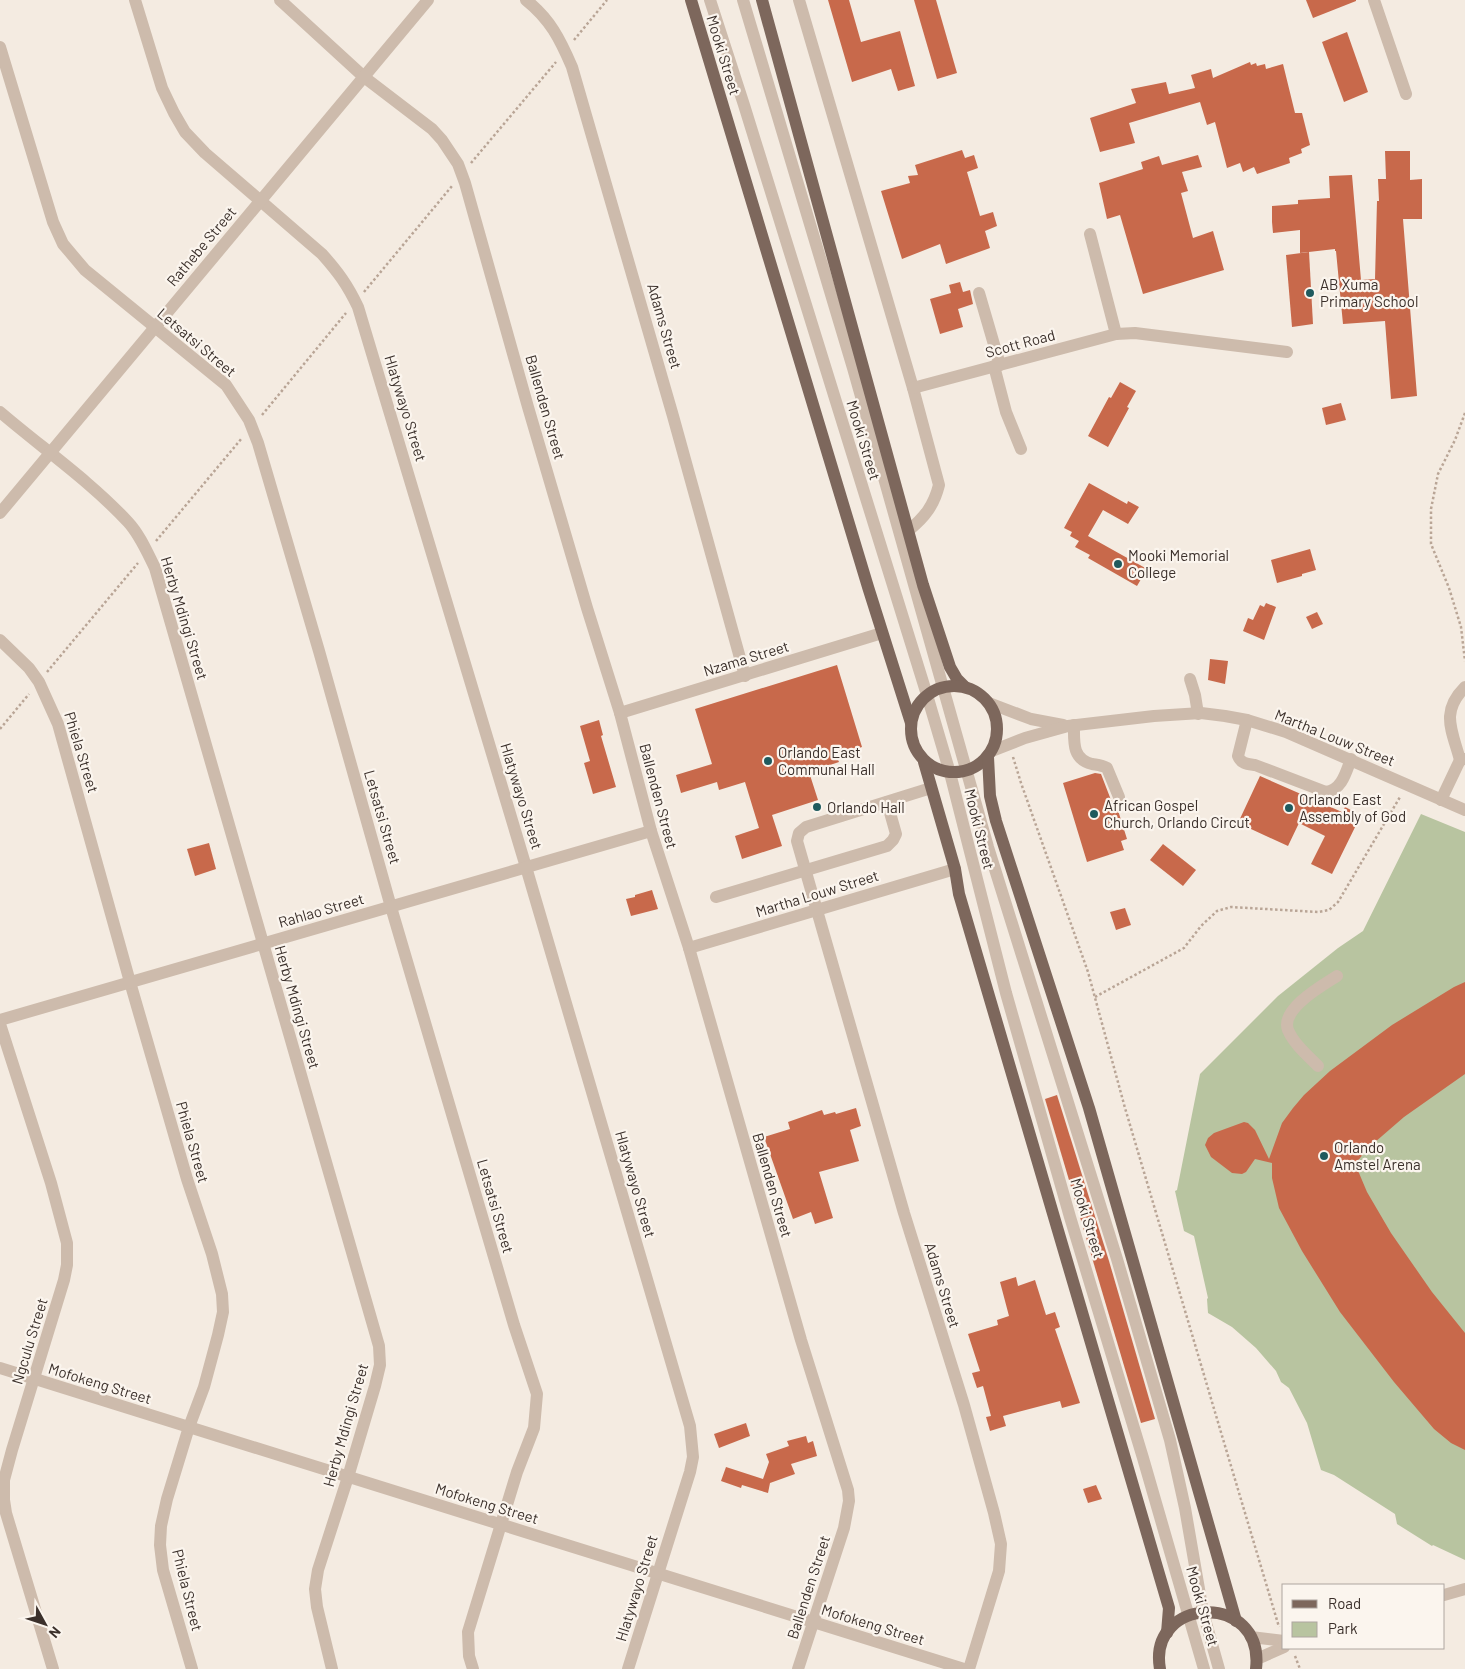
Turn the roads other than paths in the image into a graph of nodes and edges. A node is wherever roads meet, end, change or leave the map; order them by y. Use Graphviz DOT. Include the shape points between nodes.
graph roads {
  1 [pos="135,0"];
  2 [pos="280,0"];
  3 [pos="428,0"];
  4 [pos="526,0"];
  5 [pos="691,0"];
  6 [pos="710,0"];
  7 [pos="743,0"];
  8 [pos="762,0"];
  9 [pos="799,0"];
  10 [pos="1374,0"];
  11 [pos="0,47"];
  12 [pos="364,77"];
  13 [pos="1406,94"];
  14 [pos="261,200"];
  15 [pos="1090,234"];
  16 [pos="979,293"];
  17 [pos="155,327"];
  18 [pos="1116,334"];
  19 [pos="1287,352"];
  20 [pos="997,366"];
  21 [pos="913,388"];
  22 [pos="0,412"];
  23 [pos="1020,449"];
  24 [pos="50,453"];
  25 [pos="0,513"];
  26 [pos="909,530"];
  27 [pos="882,633"];
  28 [pos="0,640"];
  29 [pos="745,676"];
  30 [pos="1190,679"];
  31 [pos="943,687"];
  32 [pos="965,687"];
  33 [pos="1462,693"];
  34 [pos="927,695"];
  35 [pos="989,703"];
  36 [pos="620,713"];
  37 [pos="1198,714"];
  38 [pos="1247,720"];
  39 [pos="911,723"];
  40 [pos="1451,725"];
  41 [pos="1071,726"];
  42 [pos="1465,730"];
  43 [pos="990,754"];
  44 [pos="1351,759"];
  45 [pos="1463,759"];
  46 [pos="924,762"];
  47 [pos="967,771"];
  48 [pos="950,773"];
  49 [pos="931,788"];
  50 [pos="1118,797"];
  51 [pos="1441,800"];
  52 [pos="887,802"];
  53 [pos="1465,810"];
  54 [pos="650,831"];
  55 [pos="526,867"];
  56 [pos="955,869"];
  57 [pos="806,870"];
  58 [pos="716,897"];
  59 [pos="391,906"];
  60 [pos="818,910"];
  61 [pos="264,943"];
  62 [pos="689,948"];
  63 [pos="1337,976"];
  64 [pos="130,982"];
  65 [pos="0,1022"];
  66 [pos="1318,1066"];
  67 [pos="0,1368"];
  68 [pos="35,1379"];
  69 [pos="189,1427"];
  70 [pos="348,1477"];
  71 [pos="500,1524"];
  72 [pos="658,1574"];
  73 [pos="1465,1589"];
  74 [pos="1445,1595"];
  75 [pos="1203,1612"];
  76 [pos="1189,1615"];
  77 [pos="1236,1621"];
  78 [pos="813,1622"];
  79 [pos="1167,1633"];
  80 [pos="1250,1637"];
  81 [pos="1282,1637"];
  82 [pos="1289,1650"];
  83 [pos="1256,1664"];
  84 [pos="1157,1666"];
  85 [pos="53,1669"];
  86 [pos="192,1669"];
  87 [pos="332,1669"];
  88 [pos="473,1669"];
  89 [pos="628,1669"];
  90 [pos="798,1669"];
  91 [pos="964,1669"];
  92 [pos="968,1669"];
  93 [pos="1204,1669"];
  94 [pos="1218,1669"];
  1 -- 14 [label="street, Hlatywayo Street" via="162,88 185,132"];
  2 -- 12 [label="street, Ballenden Street"];
  3 -- 12 [label="street, Rathebe Street"];
  4 -- 29 [label="street, Adams Street" via="553,28 572,67"];
  5 -- 27 [label="main road, Mooki Street"];
  6 -- 34 [label="street, Mooki Street"];
  7 -- 31 [label="street, Mooki Street" via="853,368"];
  8 -- 26 [label="main road, Mooki Street"];
  9 -- 21 [label="street"];
  10 -- 13 [label="street"];
  11 -- 17 [label="street, Letsatsi Street" via="53,222 63,244 85,270"];
  12 -- 14 [label="street, Rathebe Street"];
  12 -- 36 [label="street, Ballenden Street" via="432,129 458,164"];
  14 -- 17 [label="street, Rathebe Street"];
  14 -- 55 [label="street, Hlatywayo Street" via="339,272 356,302"];
  15 -- 18 [label="street"];
  16 -- 20 [label="street"];
  17 -- 24 [label="street, Rathebe Street"];
  17 -- 59 [label="street, Letsatsi Street" via="226,385 252,427"];
  18 -- 19 [label="street, Scott Road" via="1135,333"];
  18 -- 20 [label="street, Scott Road"];
  20 -- 21 [label="street, Scott Road"];
  20 -- 23 [label="street" via="1006,412"];
  21 -- 26 [label="street" via="939,484 926,515"];
  22 -- 24 [label="street, Herby Mdingi Street"];
  24 -- 25 [label="street, Rathebe Street"];
  24 -- 61 [label="street, Herby Mdingi Street" via="129,523 154,568"];
  26 -- 32 [label="main road, Mooki Street" via="950,667"];
  27 -- 29 [label="street, Nzama Street"];
  27 -- 39 [label="main road, Mooki Street"];
  28 -- 64 [label="street, Phiela Street" via="39,682 58,724"];
  29 -- 36 [label="street, Nzama Street"];
  30 -- 37 [label="street"];
  31 -- 32 [label="main road"];
  31 -- 34 [label="main road"];
  31 -- 47 [label="street, Mooki Street"];
  32 -- 35 [label="main road"];
  33 -- 40 [label="street" via="1451,704"];
  34 -- 39 [label="main road" via="919,703"];
  34 -- 48 [label="street, Mooki Street"];
  35 -- 41 [label="street, Martha Louw Street" via="1031,720"];
  35 -- 43 [label="main road, Mooki Street" via="998,727 997,740"];
  36 -- 54 [label="street, Ballenden Street"];
  37 -- 38 [label="street, Martha Louw Street"];
  37 -- 41 [label="street, Martha Louw Street"];
  38 -- 44 [label="street, Martha Louw Street"];
  38 -- 44 [label="street" via="1238,756 1245,763 1326,792 1339,785"];
  39 -- 46 [label="main road, Mooki Street" via="916,750"];
  40 -- 42 [label="street"];
  40 -- 45 [label="street"];
  41 -- 43 [label="street, Martha Louw Street" via="1025,738"];
  41 -- 50 [label="street" via="1075,752 1082,760 1108,768"];
  43 -- 47 [label="main road" via="978,766"];
  43 -- 77 [label="main road, Mooki Street" via="990,796 996,821 1089,1108"];
  44 -- 51 [label="street, Martha Louw Street"];
  45 -- 51 [label="street"];
  46 -- 48 [label="main road" via="936,770"];
  46 -- 49 [label="main road"];
  47 -- 48 [label="main road"];
  47 -- 75 [label="street, Mooki Street" via="1170,1440"];
  48 -- 76 [label="street, Mooki Street" via="1008,1003"];
  49 -- 52 [label="street, Adams Street"];
  49 -- 56 [label="main road"];
  51 -- 53 [label="street, Martha Louw Street"];
  52 -- 57 [label="street, Adams Street" via="806,827 797,841"];
  52 -- 57 [label="street" via="896,834 887,846"];
  54 -- 55 [label="street, Rahlao Street"];
  54 -- 62 [label="street, Ballenden Street"];
  55 -- 59 [label="street, Rahlao Street"];
  55 -- 72 [label="street, Hlatywayo Street" via="690,1426 693,1457 690,1472"];
  56 -- 60 [label="street, Martha Louw Street"];
  56 -- 79 [label="main road" via="959,894 1169,1608"];
  57 -- 58 [label="street"];
  57 -- 60 [label="street, Adams Street"];
  59 -- 61 [label="street, Rahlao Street"];
  59 -- 71 [label="street, Letsatsi Street" via="537,1394 534,1428"];
  60 -- 62 [label="street, Martha Louw Street"];
  60 -- 92 [label="street, Adams Street" via="1001,1544 999,1571"];
  61 -- 64 [label="street, Rahlao Street"];
  61 -- 70 [label="street, Herby Mdingi Street" via="379,1346 380,1365"];
  62 -- 78 [label="street, Ballenden Street" via="801,1340 848,1490 844,1528"];
  63 -- 66 [label="street" via="1296,1006 1286,1023 1296,1042"];
  64 -- 65 [label="street, Rahlao Street"];
  64 -- 69 [label="street, Phiela Street" via="222,1294 223,1312 218,1335"];
  65 -- 68 [label="street, Ngculu Street" via="67,1243 68,1264"];
  67 -- 68 [label="street, Mofokeng Street"];
  68 -- 69 [label="street, Mofokeng Street"];
  68 -- 85 [label="street, Ngculu Street" via="4,1480 4,1500"];
  69 -- 70 [label="street, Mofokeng Street"];
  69 -- 86 [label="street, Phiela Street" via="167,1498 160,1545 162,1570"];
  70 -- 71 [label="street, Mofokeng Street"];
  70 -- 87 [label="street, Herby Mdingi Street" via="314,1589"];
  71 -- 72 [label="street, Mofokeng Street"];
  71 -- 88 [label="street, Letsatsi Street" via="468,1632"];
  72 -- 78 [label="street, Mofokeng Street"];
  72 -- 89 [label="street, Hlatywayo Street"];
  73 -- 74 [label="street"];
  75 -- 76 [label="main road"];
  75 -- 77 [label="main road" via="1216,1612"];
  75 -- 94 [label="street, Mooki Street"];
  76 -- 79 [label="main road"];
  76 -- 93 [label="street, Mooki Street"];
  77 -- 80 [label="main road"];
  78 -- 90 [label="street, Ballenden Street"];
  78 -- 91 [label="street, Mofokeng Street"];
  79 -- 84 [label="main road"];
  80 -- 81 [label="street"];
  80 -- 83 [label="main road"];
  82 -- 83 [label="street"];
}
